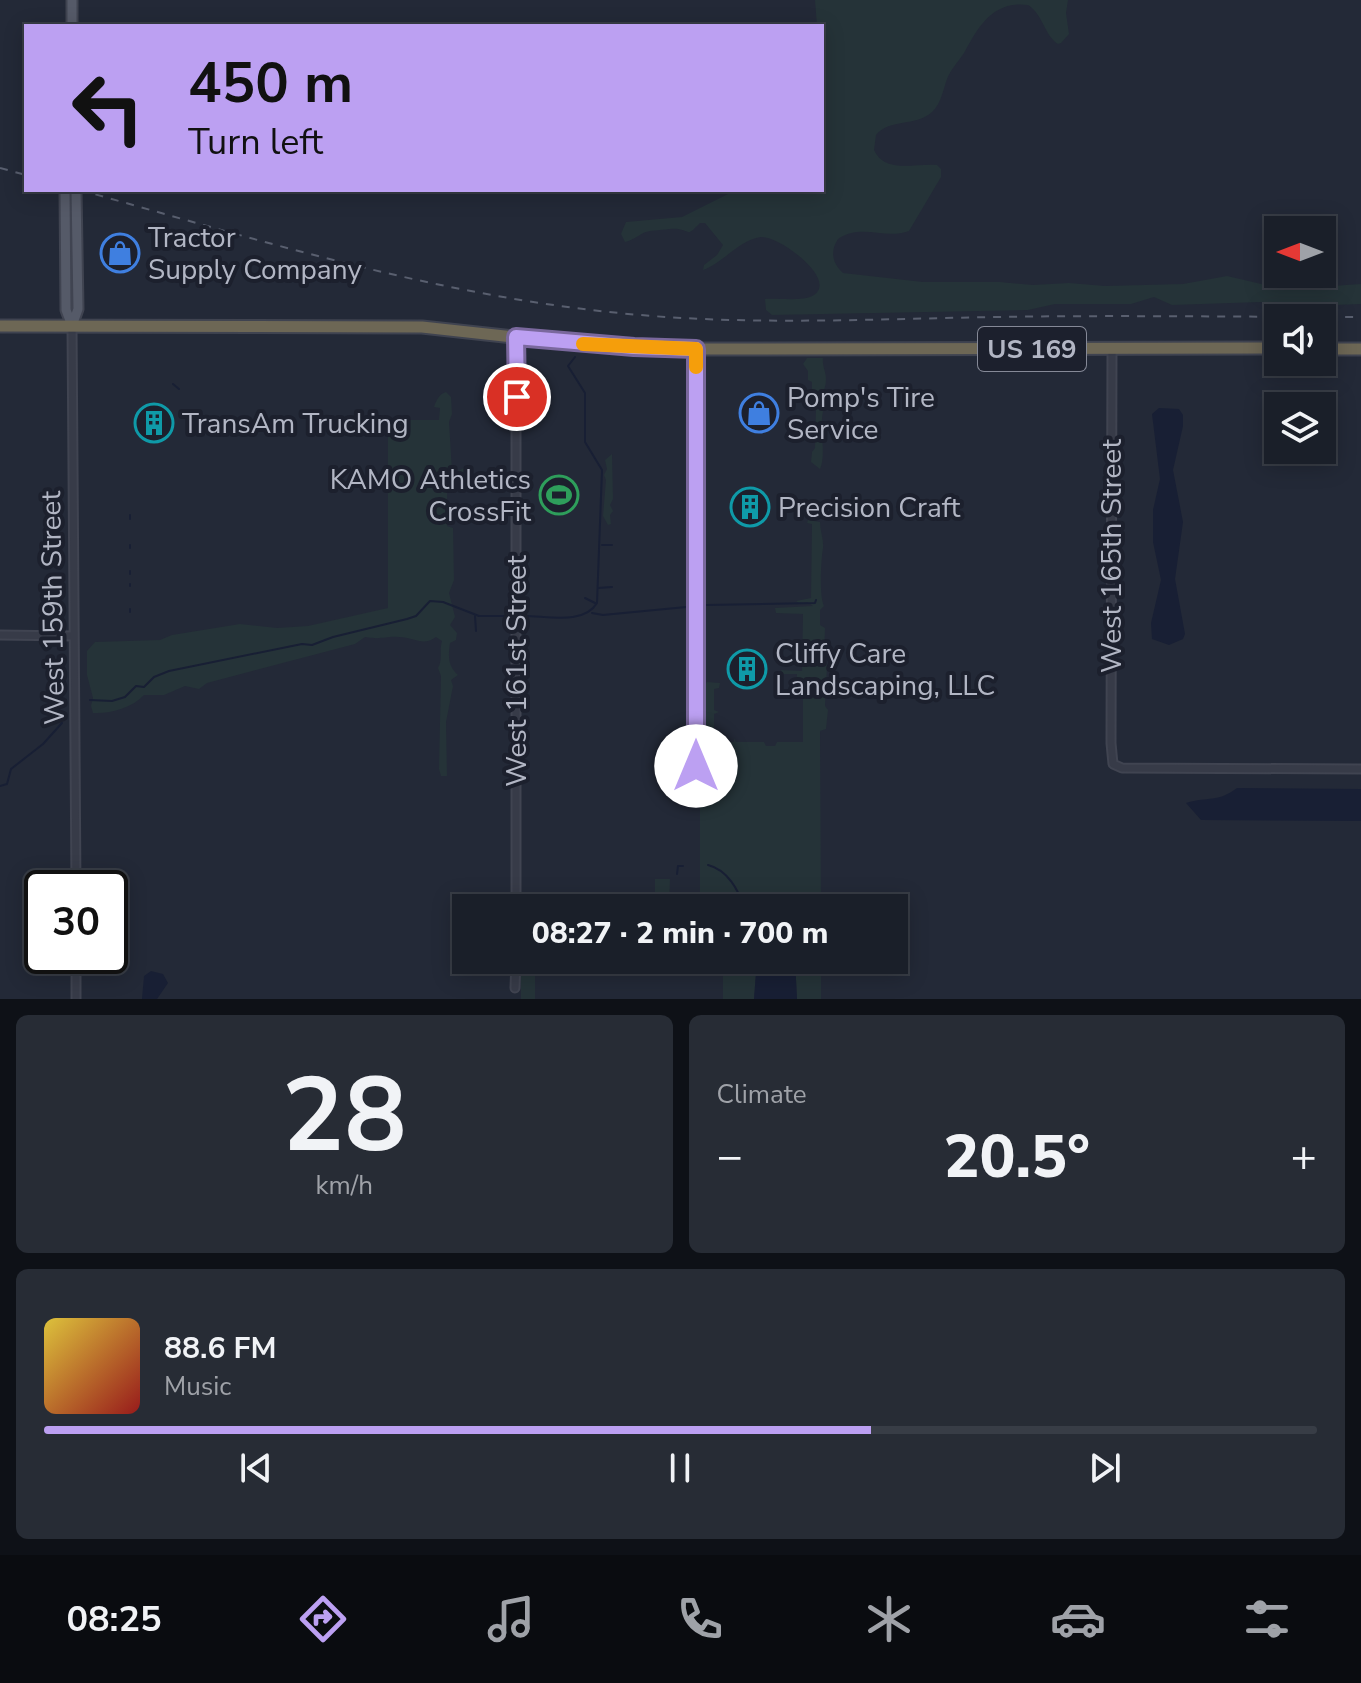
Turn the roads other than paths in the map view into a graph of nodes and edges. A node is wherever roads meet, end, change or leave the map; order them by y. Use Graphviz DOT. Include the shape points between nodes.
graph roads {
  1 [pos="72,0"];
  2 [pos="72,24"];
  3 [pos="65,192"];
  4 [pos="76,192"];
  5 [pos="0,326"];
  6 [pos="72,326"];
  7 [pos="516,337"];
  8 [pos="1112,348"];
  9 [pos="1264,348"];
  10 [pos="696,349"];
  11 [pos="1336,349"];
  12 [pos="1361,349"];
  13 [pos="0,635"];
  14 [pos="73,636"];
  15 [pos="696,766"];
  16 [pos="1361,769"];
  17 [pos="76,870"];
  18 [pos="516,894"];
  19 [pos="76,974"];
  20 [pos="516,974"];
  21 [pos="515,988"];
  22 [pos="76,999"];
  1 -- 2 [label="main road"];
  3 -- 6 [label="main road, West 159th Street" via="66,310"];
  4 -- 6 [label="main road, West 159th Street" via="78,309"];
  5 -- 6 [label="highway, US 169"];
  6 -- 7 [label="highway, US 169" via="391,326"];
  6 -- 14 [label="street, West 159th Street"];
  7 -- 10 [label="highway, US 169"];
  7 -- 18 [label="street, West 161st Street"];
  8 -- 9 [label="highway, US 169"];
  8 -- 10 [label="highway, US 169"];
  8 -- 16 [label="street, West 165th Street" via="1113,764"];
  10 -- 15 [label="street"];
  11 -- 12 [label="highway"];
  13 -- 14 [label="street"];
  14 -- 17 [label="street, West 159th Street"];
  19 -- 22 [label="street"];
  20 -- 21 [label="street"];
}
